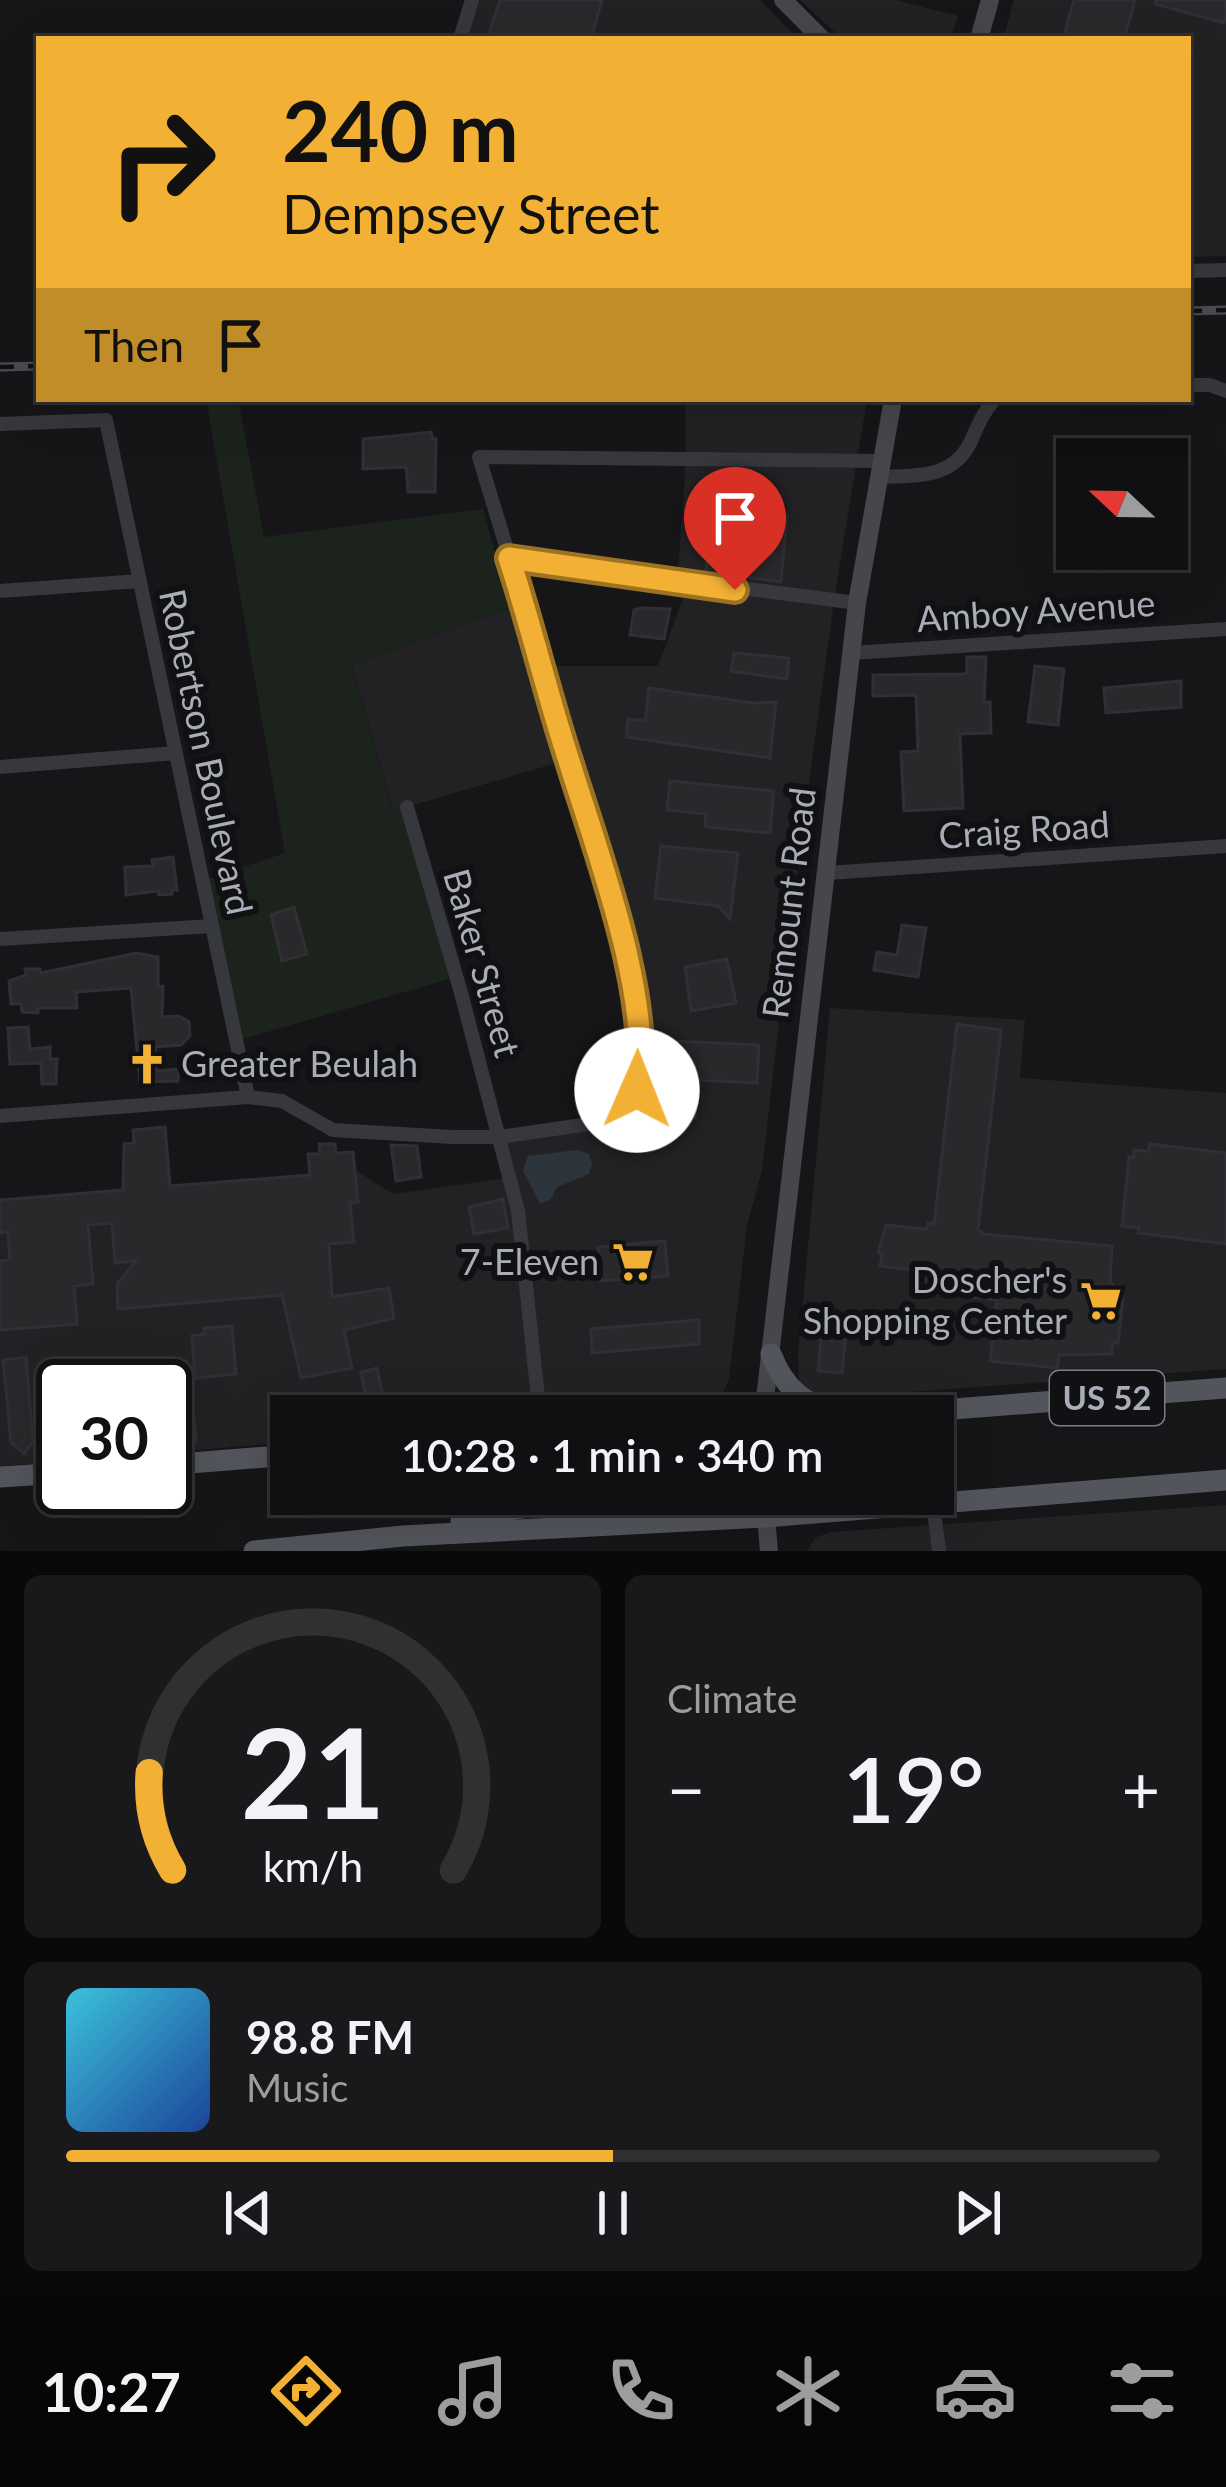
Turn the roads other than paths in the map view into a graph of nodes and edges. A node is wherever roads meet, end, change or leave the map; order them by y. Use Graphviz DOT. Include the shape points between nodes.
graph roads {
  1 [pos="472,0"];
  2 [pos="783,0"];
  3 [pos="991,0"];
  4 [pos="461,36"];
  5 [pos="819,36"];
  6 [pos="980,36"];
  7 [pos="1226,270"];
  8 [pos="1191,271"];
  9 [pos="1191,386"];
  10 [pos="1226,392"];
  11 [pos="892,402"];
  12 [pos="992,402"];
  13 [pos="0,424"];
  14 [pos="879,469"];
  15 [pos="509,558"];
  16 [pos="140,581"];
  17 [pos="0,591"];
  18 [pos="857,603"];
  19 [pos="1226,628"];
  20 [pos="851,653"];
  21 [pos="176,753"];
  22 [pos="0,766"];
  23 [pos="407,807"];
  24 [pos="1226,846"];
  25 [pos="827,874"];
  26 [pos="212,926"];
  27 [pos="0,939"];
  28 [pos="248,1097"];
  29 [pos="0,1116"];
  30 [pos="499,1136"];
  31 [pos="771,1354"];
  32 [pos="1226,1388"];
  33 [pos="539,1395"];
  34 [pos="766,1395"];
  35 [pos="796,1395"];
  36 [pos="988,1408"];
  37 [pos="954,1410"];
  38 [pos="954,1417"];
  39 [pos="270,1457"];
  40 [pos="192,1463"];
  41 [pos="36,1475"];
  42 [pos="0,1478"];
  43 [pos="1226,1480"];
  44 [pos="954,1502"];
  45 [pos="484,1515"];
  46 [pos="656,1515"];
  47 [pos="766,1515"];
  48 [pos="934,1515"];
  49 [pos="403,1536"];
  50 [pos="254,1551"];
  51 [pos="769,1551"];
  52 [pos="939,1551"];
  1 -- 4 [label="street"];
  2 -- 5 [label="main road"];
  3 -- 6 [label="main road"];
  7 -- 8 [label="street"];
  9 -- 10 [label="street"];
  11 -- 14 [label="main road, Remount Road"];
  12 -- 14 [label="street" via="958,461 940,473"];
  13 -- 16 [label="street, Robertson Boulevard" via="106,420"];
  14 -- 15 [label="street" via="479,457"];
  14 -- 18 [label="main road, Remount Road"];
  15 -- 18 [label="street"];
  15 -- 30 [label="street" via="602,862 642,1061 630,1109 613,1120"];
  16 -- 17 [label="street"];
  16 -- 21 [label="street, Robertson Boulevard"];
  18 -- 20 [label="main road, Remount Road"];
  19 -- 20 [label="street, Amboy Avenue"];
  20 -- 25 [label="main road, Remount Road"];
  21 -- 22 [label="street"];
  21 -- 26 [label="street, Robertson Boulevard"];
  23 -- 30 [label="street, Baker Street"];
  24 -- 25 [label="street, Craig Road"];
  25 -- 31 [label="main road, Remount Road"];
  26 -- 27 [label="street"];
  26 -- 28 [label="street, Robertson Boulevard"];
  28 -- 29 [label="street"];
  28 -- 30 [label="street" via="282,1101 333,1130"];
  30 -- 33 [label="street, Baker Street" via="518,1211"];
  31 -- 34 [label="main road, Remount Road"];
  31 -- 35 [label="main road"];
  32 -- 36 [label="main road, US 52"];
  36 -- 37 [label="main road, US 52"];
  36 -- 38 [label="main road"];
  39 -- 40 [label="main road"];
  41 -- 42 [label="main road"];
  43 -- 44 [label="main road"];
  45 -- 49 [label="main road"];
  46 -- 49 [label="main road"];
  47 -- 51 [label="main road"];
  48 -- 52 [label="street"];
  49 -- 50 [label="main road"];
}
